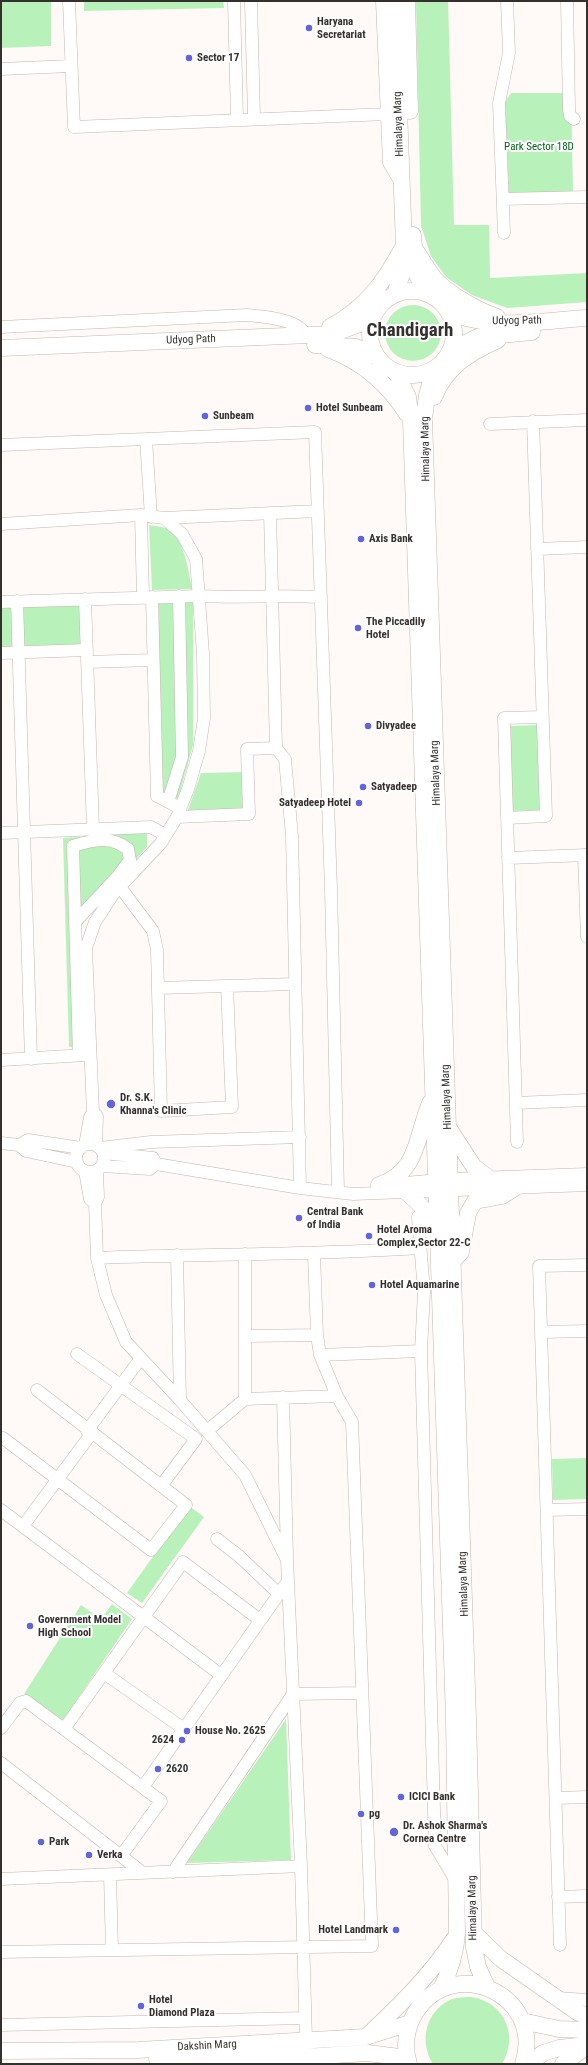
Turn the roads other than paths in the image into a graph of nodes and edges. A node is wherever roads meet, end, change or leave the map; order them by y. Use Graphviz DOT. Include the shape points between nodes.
graph roads {
  1 [pos="69,1"];
  2 [pos="234,1"];
  3 [pos="250,1"];
  4 [pos="382,1"];
  5 [pos="395,1"];
  6 [pos="407,1"];
  7 [pos="507,1"];
  8 [pos="567,1"];
  9 [pos="235,32"];
  10 [pos="252,32"];
  11 [pos="71,66"];
  12 [pos="1,68"];
  13 [pos="387,110"];
  14 [pos="254,115"];
  15 [pos="237,116"];
  16 [pos="574,119"];
  17 [pos="401,183"];
  18 [pos="587,196"];
  19 [pos="503,200"];
  20 [pos="504,233"];
  21 [pos="408,246"];
  22 [pos="426,292"];
  23 [pos="395,294"];
  24 [pos="448,310"];
  25 [pos="375,312"];
  26 [pos="587,318"];
  27 [pos="1,327"];
  28 [pos="512,328"];
  29 [pos="587,329"];
  30 [pos="312,338"];
  31 [pos="1,348"];
  32 [pos="451,350"];
  33 [pos="377,357"];
  34 [pos="1,358"];
  35 [pos="435,368"];
  36 [pos="396,372"];
  37 [pos="418,420"];
  38 [pos="587,420"];
  39 [pos="533,421"];
  40 [pos="490,424"];
  41 [pos="146,439"];
  42 [pos="1,445"];
  43 [pos="318,511"];
  44 [pos="270,513"];
  45 [pos="146,516"];
  46 [pos="164,518"];
  47 [pos="1,524"];
  48 [pos="587,547"];
  49 [pos="537,549"];
  50 [pos="272,595"];
  51 [pos="179,596"];
  52 [pos="199,596"];
  53 [pos="148,597"];
  54 [pos="321,597"];
  55 [pos="85,599"];
  56 [pos="1,602"];
  57 [pos="17,602"];
  58 [pos="19,652"];
  59 [pos="1,653"];
  60 [pos="87,656"];
  61 [pos="154,660"];
  62 [pos="542,717"];
  63 [pos="276,748"];
  64 [pos="168,802"];
  65 [pos="178,812"];
  66 [pos="507,818"];
  67 [pos="25,832"];
  68 [pos="1,833"];
  69 [pos="95,834"];
  70 [pos="165,835"];
  71 [pos="586,855"];
  72 [pos="508,858"];
  73 [pos="120,886"];
  74 [pos="75,922"];
  75 [pos="587,937"];
  76 [pos="295,984"];
  77 [pos="227,986"];
  78 [pos="158,988"];
  79 [pos="79,1055"];
  80 [pos="92,1055"];
  81 [pos="31,1059"];
  82 [pos="1,1060"];
  83 [pos="434,1092"];
  84 [pos="587,1100"];
  85 [pos="516,1103"];
  86 [pos="448,1128"];
  87 [pos="300,1137"];
  88 [pos="517,1142"];
  89 [pos="1,1143"];
  90 [pos="19,1145"];
  91 [pos="93,1148"];
  92 [pos="156,1164"];
  93 [pos="90,1168"];
  94 [pos="587,1174"];
  95 [pos="489,1178"];
  96 [pos="379,1185"];
  97 [pos="443,1185"];
  98 [pos="587,1185"];
  99 [pos="300,1188"];
  100 [pos="515,1188"];
  101 [pos="338,1191"];
  102 [pos="406,1192"];
  103 [pos="418,1217"];
  104 [pos="420,1248"];
  105 [pos="438,1252"];
  106 [pos="245,1254"];
  107 [pos="314,1254"];
  108 [pos="177,1255"];
  109 [pos="98,1258"];
  110 [pos="453,1262"];
  111 [pos="587,1265"];
  112 [pos="423,1286"];
  113 [pos="440,1286"];
  114 [pos="587,1331"];
  115 [pos="541,1332"];
  116 [pos="317,1335"];
  117 [pos="246,1336"];
  118 [pos="421,1351"];
  119 [pos="77,1354"];
  120 [pos="320,1355"];
  121 [pos="141,1358"];
  122 [pos="120,1386"];
  123 [pos="37,1390"];
  124 [pos="337,1396"];
  125 [pos="283,1397"];
  126 [pos="245,1399"];
  127 [pos="180,1400"];
  128 [pos="207,1431"];
  129 [pos="89,1432"];
  130 [pos="3,1438"];
  131 [pos="57,1480"];
  132 [pos="161,1486"];
  133 [pos="587,1509"];
  134 [pos="1,1510"];
  135 [pos="546,1510"];
  136 [pos="22,1526"];
  137 [pos="217,1539"];
  138 [pos="287,1560"];
  139 [pos="288,1581"];
  140 [pos="278,1594"];
  141 [pos="144,1617"];
  142 [pos="260,1620"];
  143 [pos="104,1673"];
  144 [pos="221,1675"];
  145 [pos="362,1693"];
  146 [pos="293,1694"];
  147 [pos="1,1728"];
  148 [pos="64,1729"];
  149 [pos="184,1729"];
  150 [pos="1,1763"];
  151 [pos="143,1787"];
  152 [pos="587,1797"];
  153 [pos="556,1798"];
  154 [pos="121,1856"];
  155 [pos="301,1866"];
  156 [pos="172,1872"];
  157 [pos="143,1873"];
  158 [pos="110,1874"];
  159 [pos="1,1879"];
  160 [pos="456,1882"];
  161 [pos="587,1896"];
  162 [pos="558,1897"];
  163 [pos="457,1933"];
  164 [pos="474,1933"];
  165 [pos="304,1946"];
  166 [pos="560,1946"];
  167 [pos="112,1950"];
  168 [pos="1,1952"];
  169 [pos="487,1987"];
  170 [pos="441,1989"];
  171 [pos="557,1998"];
  172 [pos="587,2000"];
  173 [pos="587,2016"];
  174 [pos="305,2018"];
  175 [pos="522,2021"];
  176 [pos="410,2023"];
  177 [pos="1,2024"];
  178 [pos="587,2030"];
  179 [pos="306,2040"];
  180 [pos="367,2045"];
  181 [pos="587,2045"];
  182 [pos="1,2051"];
  183 [pos="327,2059"];
  184 [pos="408,2061"];
  185 [pos="1,2062"];
  186 [pos="383,2064"];
  187 [pos="523,2064"];
  188 [pos="529,2064"];
  189 [pos="563,2064"];
  1 -- 11 [label="street"];
  2 -- 9 [label="street"];
  3 -- 10 [label="street"];
  4 -- 13 [label="street"];
  5 -- 17 [label="main road, Himalaya Marg"];
  6 -- 21 [label="main road, Himalaya Marg"];
  7 -- 19 [label="street" via="509,53 499,103"];
  8 -- 16 [label="street" via="569,109 570,116"];
  9 -- 10 [label="street"];
  9 -- 15 [label="street"];
  10 -- 14 [label="street"];
  11 -- 12 [label="street"];
  11 -- 15 [label="street" via="73,120"];
  13 -- 14 [label="street"];
  13 -- 17 [label="street" via="389,163"];
  14 -- 15 [label="street"];
  17 -- 21 [label="main road, Himalaya Marg"];
  18 -- 19 [label="street"];
  19 -- 20 [label="street"];
  21 -- 22 [label="main road, Himalaya Marg" via="416,273"];
  21 -- 23 [label="main road, Himalaya Marg"];
  21 -- 28 [label="main road" via="434,278 459,297"];
  21 -- 30 [label="main road" via="362,306"];
  22 -- 23 [label="main road" via="416,290"];
  22 -- 24 [label="main road" via="436,297"];
  23 -- 25 [label="main road" via="385,300"];
  24 -- 28 [label="main road, Udyog Path" via="470,319"];
  24 -- 32 [label="main road" via="454,324"];
  25 -- 30 [label="main road, Udyog Path" via="359,324 333,334"];
  25 -- 33 [label="main road" via="370,329 370,341"];
  26 -- 28 [label="main road, Udyog Path"];
  27 -- 30 [label="street" via="247,315 283,320 302,329"];
  28 -- 29 [label="main road, Udyog Path"];
  28 -- 32 [label="main road, Udyog Path" via="478,337"];
  28 -- 37 [label="main road" via="463,358 446,374"];
  30 -- 31 [label="main road, Udyog Path"];
  30 -- 33 [label="main road, Udyog Path" via="356,347"];
  30 -- 34 [label="main road, Udyog Path"];
  30 -- 37 [label="main road" via="359,363"];
  32 -- 35 [label="main road" via="446,359"];
  33 -- 36 [label="main road"];
  35 -- 36 [label="main road" via="424,373 405,375"];
  35 -- 37 [label="main road, Himalaya Marg"];
  36 -- 37 [label="main road, Himalaya Marg"];
  37 -- 83 [label="main road, Himalaya Marg"];
  37 -- 86 [label="main road, Himalaya Marg"];
  38 -- 39 [label="street"];
  39 -- 40 [label="street"];
  39 -- 49 [label="street"];
  41 -- 42 [label="street"];
  41 -- 43 [label="street" via="315,432"];
  41 -- 45 [label="street"];
  43 -- 44 [label="street"];
  43 -- 54 [label="street"];
  44 -- 46 [label="street"];
  44 -- 50 [label="street"];
  45 -- 46 [label="street"];
  45 -- 47 [label="street"];
  45 -- 53 [label="street"];
  46 -- 52 [label="street" via="182,534 196,559"];
  48 -- 49 [label="street"];
  49 -- 62 [label="street"];
  50 -- 52 [label="street" via="228,598"];
  50 -- 54 [label="street"];
  50 -- 63 [label="street"];
  51 -- 52 [label="street"];
  51 -- 53 [label="street"];
  51 -- 64 [label="street" via="182,757"];
  52 -- 65 [label="street" via="204,718 199,751"];
  53 -- 55 [label="street"];
  53 -- 61 [label="street"];
  54 -- 101 [label="street"];
  55 -- 57 [label="street"];
  55 -- 60 [label="street"];
  56 -- 57 [label="street"];
  57 -- 58 [label="street"];
  58 -- 59 [label="street"];
  58 -- 60 [label="street"];
  58 -- 67 [label="street"];
  60 -- 61 [label="street"];
  60 -- 69 [label="street"];
  61 -- 64 [label="street" via="157,796"];
  62 -- 66 [label="street" via="504,718"];
  62 -- 66 [label="street" via="546,816"];
  63 -- 65 [label="street" via="247,749 249,814"];
  63 -- 76 [label="street" via="285,758 292,836"];
  64 -- 65 [label="street"];
  65 -- 70 [label="street"];
  66 -- 72 [label="street"];
  67 -- 68 [label="street"];
  67 -- 69 [label="street"];
  67 -- 81 [label="street"];
  69 -- 70 [label="street" via="151,827"];
  69 -- 74 [label="street" via="73,846"];
  69 -- 74 [label="street" via="128,849 130,860"];
  70 -- 73 [label="street" via="161,843"];
  71 -- 72 [label="street"];
  71 -- 75 [label="street"];
  72 -- 85 [label="street"];
  73 -- 78 [label="street" via="153,932 157,950"];
  73 -- 80 [label="street" via="95,922 86,948"];
  74 -- 79 [label="street"];
  76 -- 77 [label="street"];
  76 -- 87 [label="street"];
  77 -- 78 [label="street"];
  77 -- 78 [label="street" via="232,1107 161,1111"];
  79 -- 80 [label="street"];
  79 -- 81 [label="street"];
  80 -- 91 [label="street" via="93,1113 97,1116"];
  81 -- 82 [label="street"];
  83 -- 96 [label="main road" via="411,1159 396,1178"];
  83 -- 97 [label="main road, Himalaya Marg"];
  84 -- 85 [label="street"];
  85 -- 88 [label="street"];
  86 -- 95 [label="main road" via="474,1167"];
  86 -- 97 [label="main road, Himalaya Marg"];
  87 -- 91 [label="street" via="151,1142"];
  87 -- 99 [label="street"];
  89 -- 90 [label="street"];
  90 -- 91 [label="street" via="28,1140"];
  90 -- 93 [label="street" via="26,1151"];
  91 -- 92 [label="street" via="153,1158"];
  91 -- 93 [label="street" via="105,1157"];
  91 -- 93 [label="street" via="77,1154"];
  92 -- 93 [label="street" via="150,1169"];
  92 -- 99 [label="street"];
  93 -- 109 [label="street" via="98,1197 94,1203"];
  94 -- 95 [label="street"];
  95 -- 97 [label="street"];
  96 -- 97 [label="street"];
  96 -- 101 [label="street"];
  97 -- 100 [label="street"];
  97 -- 102 [label="street"];
  97 -- 105 [label="main road, Himalaya Marg"];
  97 -- 110 [label="main road, Himalaya Marg"];
  98 -- 100 [label="street"];
  99 -- 101 [label="street"];
  100 -- 110 [label="main road" via="502,1196 475,1201 468,1213 461,1252"];
  101 -- 102 [label="street" via="353,1194"];
  102 -- 105 [label="main road" via="427,1212"];
  103 -- 104 [label="street"];
  104 -- 107 [label="street"];
  104 -- 112 [label="street"];
  105 -- 113 [label="main road, Himalaya Marg"];
  106 -- 107 [label="street"];
  106 -- 108 [label="street"];
  106 -- 117 [label="street"];
  107 -- 116 [label="street"];
  108 -- 109 [label="street"];
  108 -- 127 [label="street"];
  109 -- 121 [label="street" via="106,1295 126,1342"];
  110 -- 164 [label="main road, Himalaya Marg"];
  111 -- 115 [label="street" via="539,1266"];
  112 -- 113 [label="street"];
  112 -- 118 [label="street"];
  113 -- 160 [label="main road, Himalaya Marg" via="454,1712"];
  114 -- 115 [label="street"];
  115 -- 135 [label="street"];
  116 -- 117 [label="street"];
  116 -- 120 [label="street"];
  117 -- 126 [label="street"];
  118 -- 120 [label="street"];
  118 -- 160 [label="street" via="435,1846"];
  119 -- 122 [label="street"];
  120 -- 124 [label="street"];
  121 -- 122 [label="street"];
  121 -- 127 [label="street"];
  122 -- 129 [label="street"];
  122 -- 132 [label="street" via="196,1439"];
  123 -- 129 [label="street"];
  124 -- 125 [label="street"];
  124 -- 145 [label="street" via="352,1422"];
  125 -- 126 [label="street"];
  125 -- 138 [label="street"];
  126 -- 128 [label="street"];
  127 -- 128 [label="street"];
  128 -- 138 [label="street" via="245,1475"];
  129 -- 131 [label="street"];
  129 -- 132 [label="street"];
  130 -- 131 [label="street"];
  131 -- 132 [label="street" via="151,1550 186,1505"];
  131 -- 136 [label="street"];
  133 -- 135 [label="street"];
  134 -- 136 [label="street"];
  135 -- 153 [label="street"];
  136 -- 141 [label="street"];
  137 -- 140 [label="street" via="239,1556"];
  138 -- 139 [label="street"];
  139 -- 140 [label="street"];
  139 -- 146 [label="street"];
  140 -- 142 [label="street"];
  141 -- 142 [label="street" via="183,1562"];
  141 -- 143 [label="street"];
  141 -- 144 [label="street"];
  142 -- 144 [label="street"];
  143 -- 148 [label="street"];
  143 -- 149 [label="street"];
  144 -- 149 [label="street"];
  145 -- 146 [label="street"];
  145 -- 165 [label="street" via="372,1946"];
  146 -- 155 [label="street"];
  146 -- 156 [label="street"];
  147 -- 148 [label="street" via="23,1701 26,1701"];
  148 -- 151 [label="street"];
  149 -- 151 [label="street"];
  150 -- 154 [label="street"];
  151 -- 154 [label="street" via="161,1801"];
  152 -- 153 [label="street"];
  153 -- 162 [label="street"];
  154 -- 157 [label="street"];
  155 -- 156 [label="street"];
  155 -- 165 [label="street"];
  156 -- 157 [label="street"];
  157 -- 158 [label="street"];
  158 -- 159 [label="street"];
  158 -- 167 [label="street"];
  160 -- 163 [label="main road, Himalaya Marg"];
  161 -- 162 [label="street"];
  162 -- 166 [label="street"];
  163 -- 170 [label="main road, Himalaya Marg" via="457,1945 449,1973"];
  163 -- 180 [label="main road" via="439,1962"];
  164 -- 169 [label="main road, Himalaya Marg" via="478,1967"];
  164 -- 171 [label="main road" via="501,1959"];
  165 -- 167 [label="street"];
  165 -- 174 [label="street"];
  167 -- 168 [label="street"];
  169 -- 170 [label="main road" via="456,1984"];
  169 -- 175 [label="main road" via="502,1995 514,2006"];
  170 -- 176 [label="main road" via="417,2009"];
  171 -- 172 [label="street"];
  171 -- 173 [label="main road"];
  174 -- 177 [label="street"];
  174 -- 179 [label="street"];
  175 -- 178 [label="main road" via="559,2029"];
  175 -- 187 [label="main road" via="527,2037"];
  176 -- 180 [label="main road, Dakshin Marg"];
  176 -- 184 [label="main road" via="407,2035"];
  179 -- 180 [label="main road, Dakshin Marg"];
  179 -- 182 [label="main road, Dakshin Marg" via="138,2050"];
  180 -- 183 [label="main road, Dakshin Marg"];
  180 -- 184 [label="main road, Dakshin Marg"];
  180 -- 186 [label="main road"];
  181 -- 188 [label="main road" via="559,2048 543,2053"];
  181 -- 189 [label="main road"];
  183 -- 185 [label="main road, Dakshin Marg"];
}
